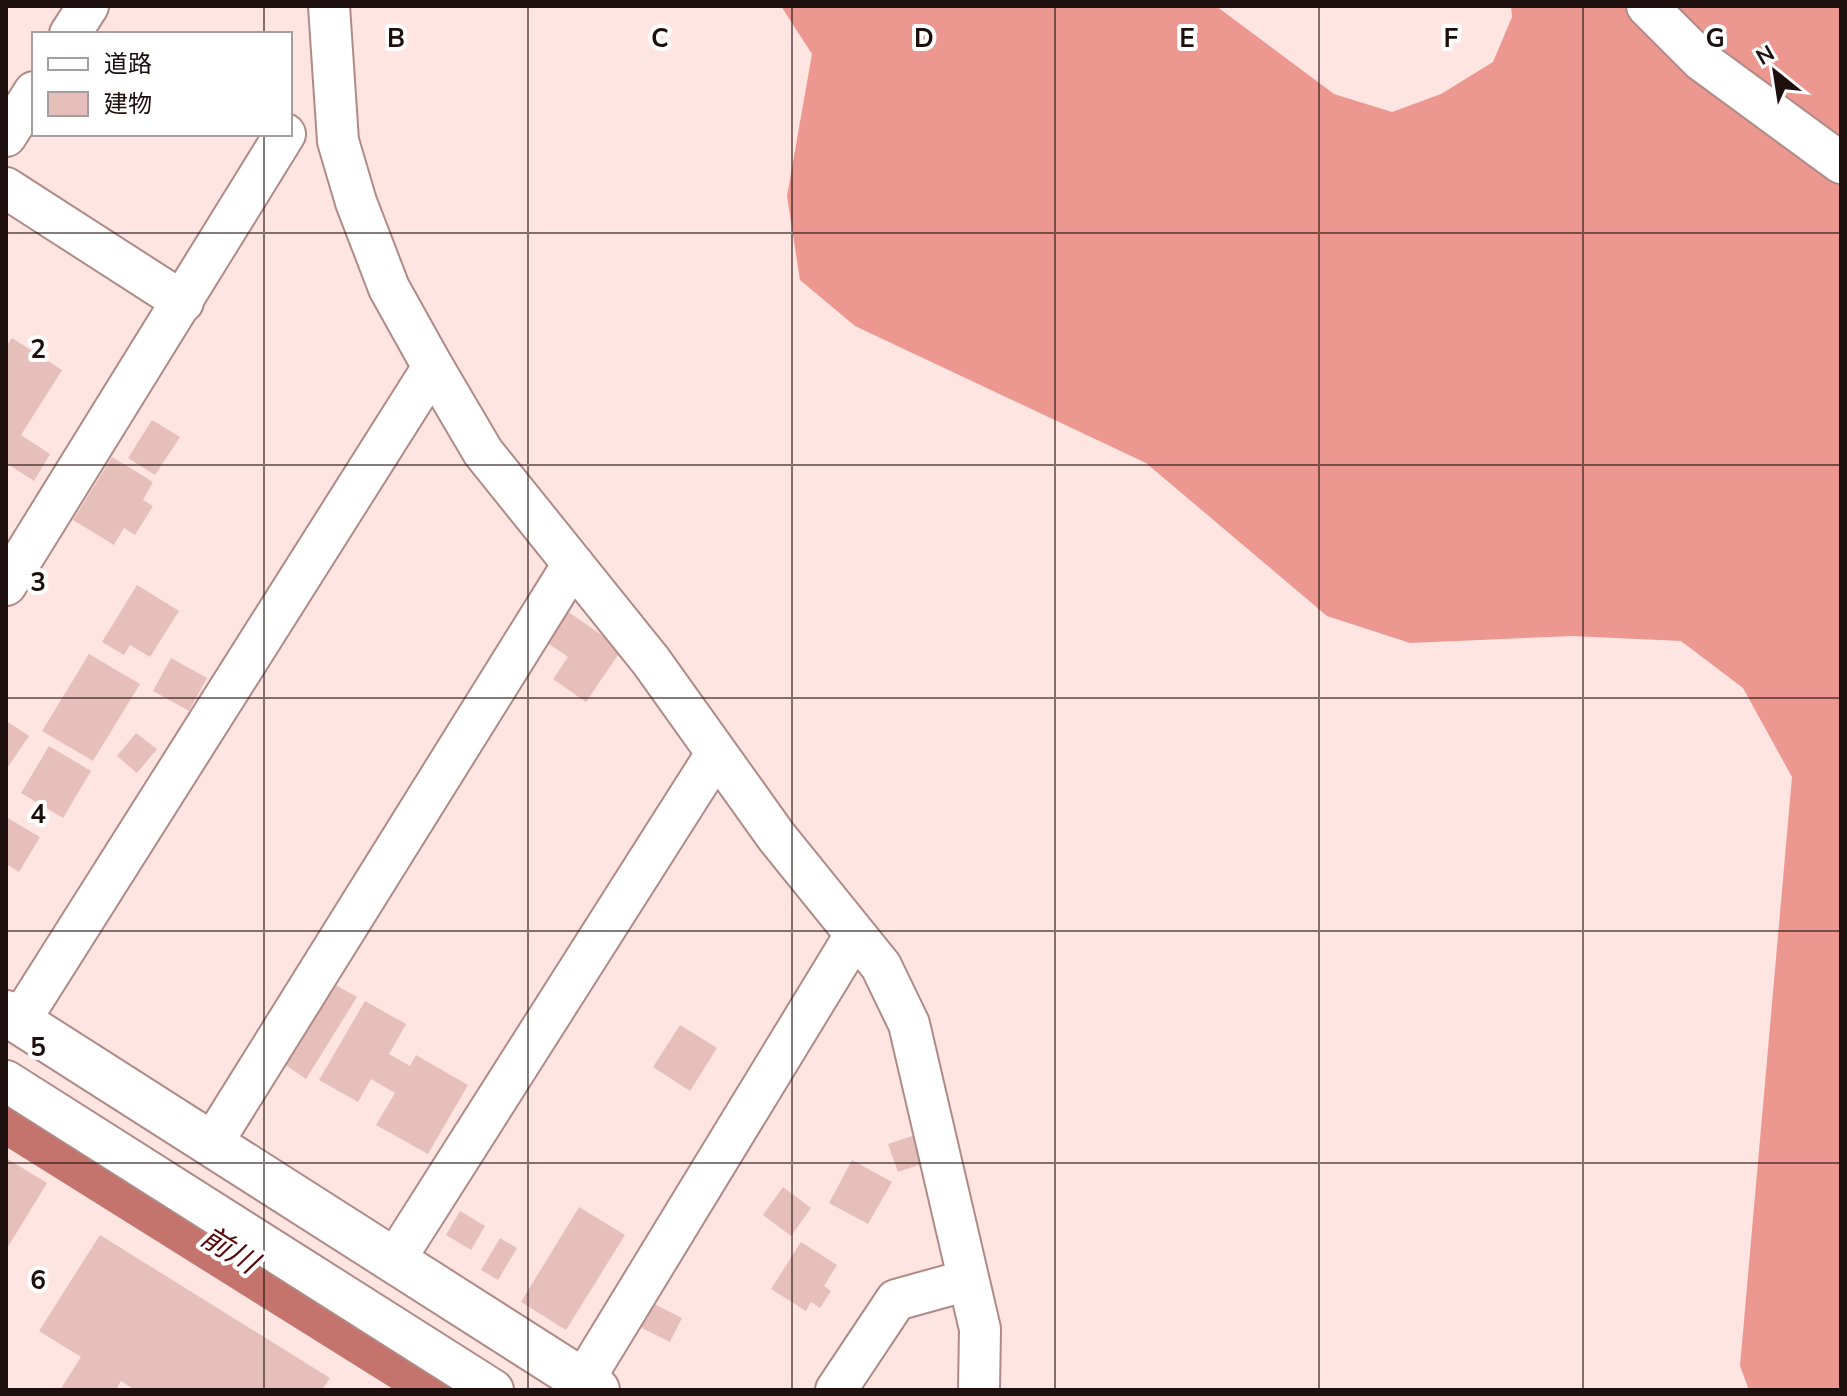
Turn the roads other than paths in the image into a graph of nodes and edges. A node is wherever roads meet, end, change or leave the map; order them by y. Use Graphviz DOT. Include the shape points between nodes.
graph roads {
  1 [pos="88,6"];
  2 [pos="329,6"];
  3 [pos="1647,6"];
  4 [pos="71,32"];
  5 [pos="331,75"];
  6 [pos="32,95"];
  7 [pos="292,124"];
  8 [pos="6,136"];
  9 [pos="284,136"];
  10 [pos="1841,163"];
  11 [pos="6,188"];
  12 [pos="183,302"];
  13 [pos="433,367"];
  14 [pos="573,564"];
  15 [pos="6,585"];
  16 [pos="716,754"];
  17 [pos="855,935"];
  18 [pos="12,1018"];
  19 [pos="6,1081"];
  20 [pos="211,1145"];
  21 [pos="394,1261"];
  22 [pos="968,1280"];
  23 [pos="590,1386"];
  24 [pos="493,1390"];
  25 [pos="836,1390"];
  26 [pos="979,1390"];
  1 -- 4 [label="street"];
  2 -- 5 [label="street"];
  3 -- 10 [label="street" via="1702,61"];
  5 -- 7 [label="street"];
  5 -- 13 [label="street" via="338,141 356,202 389,288"];
  6 -- 8 [label="street"];
  9 -- 12 [label="street"];
  11 -- 12 [label="street"];
  12 -- 15 [label="street"];
  13 -- 14 [label="street" via="483,452"];
  13 -- 18 [label="street"];
  14 -- 16 [label="street"];
  14 -- 20 [label="street"];
  16 -- 17 [label="street"];
  16 -- 21 [label="street"];
  17 -- 22 [label="street" via="881,966 909,1024"];
  17 -- 23 [label="street"];
  18 -- 20 [label="street"];
  19 -- 24 [label="street"];
  20 -- 21 [label="street"];
  21 -- 23 [label="street"];
  22 -- 25 [label="street" via="896,1300"];
  22 -- 26 [label="street" via="980,1329"];
}
